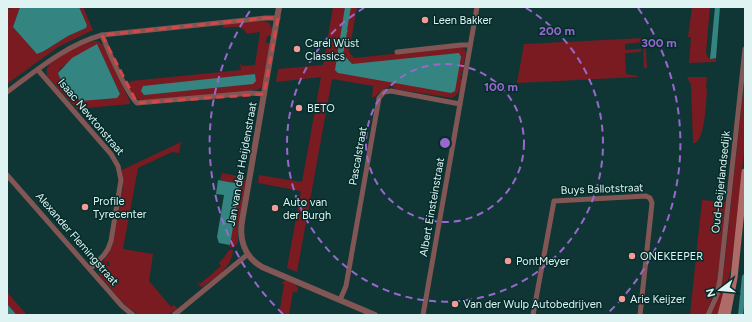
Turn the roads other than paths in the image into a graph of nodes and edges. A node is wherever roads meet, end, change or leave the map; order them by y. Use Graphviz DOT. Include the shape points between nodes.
graph roads {
  1 [pos="280,7"];
  2 [pos="477,7"];
  3 [pos="278,18"];
  4 [pos="102,35"];
  5 [pos="470,45"];
  6 [pos="745,48"];
  7 [pos="396,52"];
  8 [pos="38,70"];
  9 [pos="7,92"];
  10 [pos="264,94"];
  11 [pos="460,104"];
  12 [pos="745,172"];
  13 [pos="7,174"];
  14 [pos="248,254"];
  15 [pos="736,262"];
  16 [pos="90,269"];
  17 [pos="340,300"];
  18 [pos="133,315"];
  19 [pos="174,315"];
  20 [pos="375,315"];
  21 [pos="423,315"];
  22 [pos="533,315"];
  23 [pos="640,315"];
  24 [pos="708,315"];
  25 [pos="721,315"];
  26 [pos="727,315"];
  1 -- 3 [label="street, Jan van der Heijdenstraat"];
  2 -- 5 [label="street, Albert Einsteinstraat"];
  3 -- 4 [label="street"];
  3 -- 10 [label="street, Jan van der Heijdenstraat"];
  4 -- 8 [label="street" via="70,47"];
  4 -- 10 [label="street" via="136,102 247,93"];
  5 -- 7 [label="street"];
  5 -- 11 [label="street, Albert Einsteinstraat"];
  6 -- 24 [label="street, Oud-Beijerlandsedijk" via="720,279 717,295"];
  8 -- 9 [label="street"];
  8 -- 16 [label="street, Isaac Newtonstraat" via="116,160 120,171 120,186 109,247"];
  10 -- 14 [label="street, Jan van der Heijdenstraat" via="241,228 242,243"];
  11 -- 17 [label="street, Pascalstraat" via="391,91 384,92 379,98 346,286"];
  11 -- 21 [label="street, Albert Einsteinstraat"];
  12 -- 15 [label="main road"];
  13 -- 16 [label="street, Alexander Flemingstraat"];
  14 -- 17 [label="street, Jan van der Heijdenstraat" via="265,268"];
  14 -- 19 [label="street"];
  15 -- 25 [label="main road"];
  15 -- 26 [label="main road"];
  16 -- 18 [label="street, Alexander Flemingstraat"];
  17 -- 20 [label="street, Jan van der Heijdenstraat"];
  22 -- 23 [label="street, Buys Ballotstraat" via="554,201 645,196 650,198 652,203"];
}
